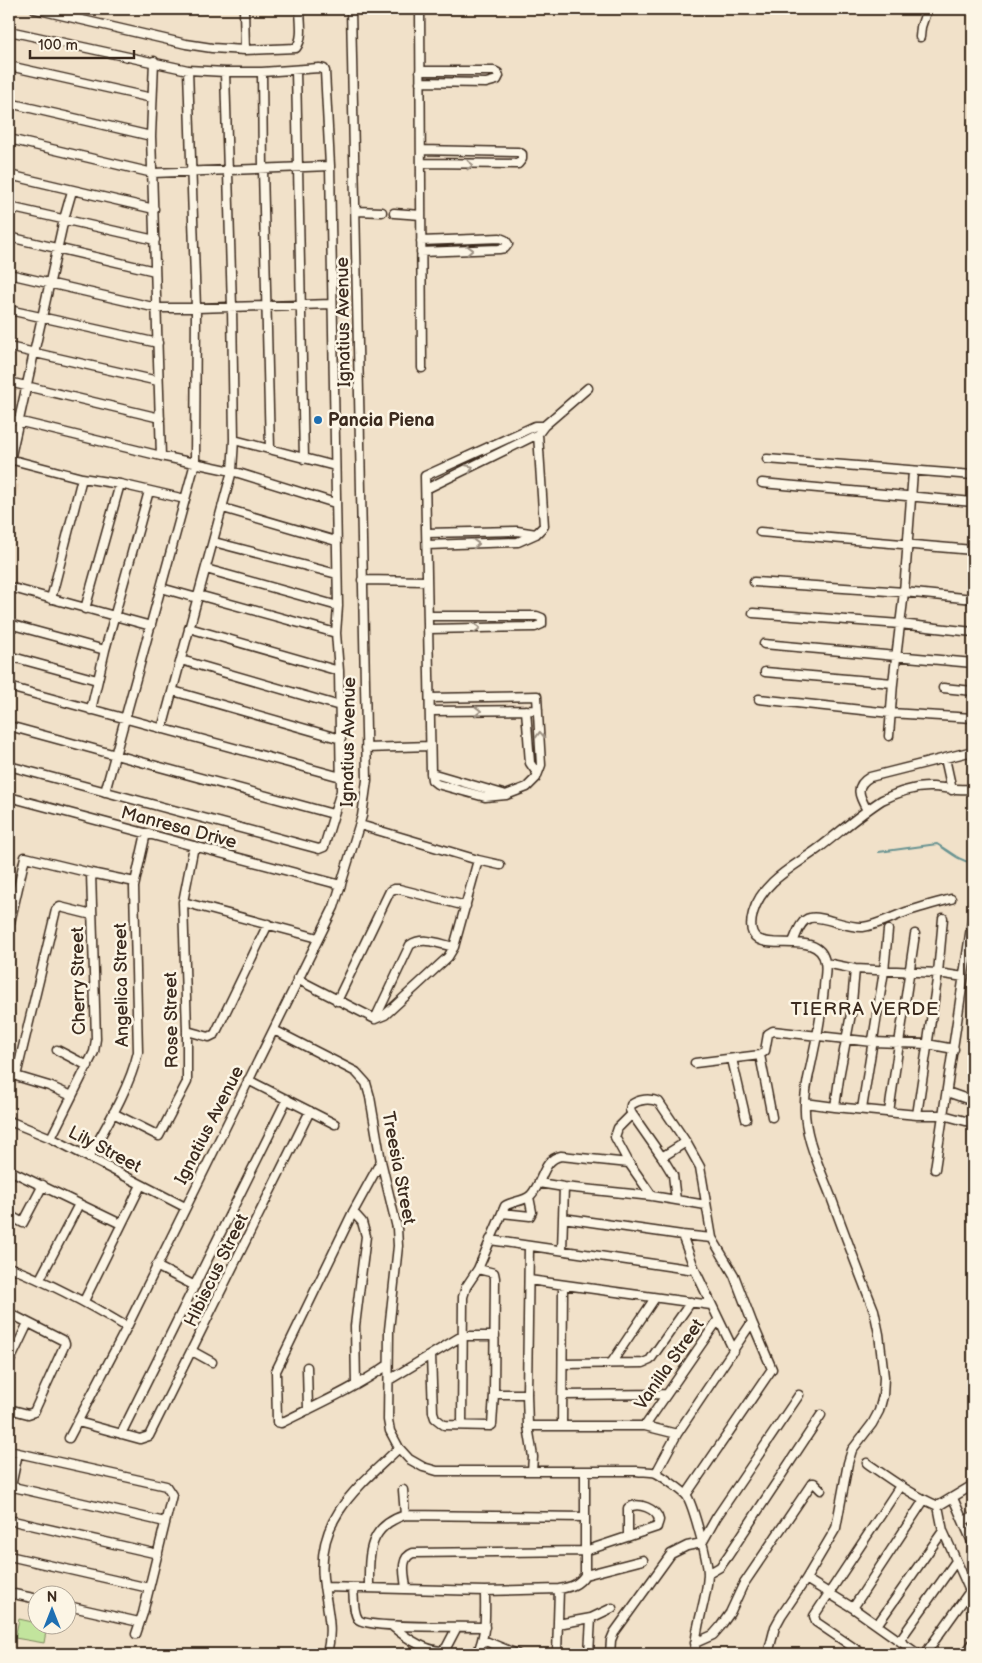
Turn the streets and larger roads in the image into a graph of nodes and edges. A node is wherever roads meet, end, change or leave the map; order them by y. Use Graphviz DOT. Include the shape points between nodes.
graph roads {
  1 [pos="40,9"];
  2 [pos="244,9"];
  3 [pos="300,9"];
  4 [pos="351,9"];
  5 [pos="420,9"];
  6 [pos="927,9"];
  7 [pos="9,31"];
  8 [pos="920,37"];
  9 [pos="245,50"];
  10 [pos="154,62"];
  11 [pos="9,66"];
  12 [pos="188,70"];
  13 [pos="296,70"];
  14 [pos="420,71"];
  15 [pos="225,72"];
  16 [pos="262,72"];
  17 [pos="420,82"];
  18 [pos="152,98"];
  19 [pos="9,103"];
  20 [pos="152,136"];
  21 [pos="9,140"];
  22 [pos="421,150"];
  23 [pos="421,164"];
  24 [pos="330,166"];
  25 [pos="299,168"];
  26 [pos="229,169"];
  27 [pos="263,169"];
  28 [pos="190,171"];
  29 [pos="153,173"];
  30 [pos="9,175"];
  31 [pos="72,191"];
  32 [pos="9,207"];
  33 [pos="154,209"];
  34 [pos="356,211"];
  35 [pos="382,212"];
  36 [pos="394,213"];
  37 [pos="421,215"];
  38 [pos="64,219"];
  39 [pos="9,237"];
  40 [pos="155,240"];
  41 [pos="421,241"];
  42 [pos="58,249"];
  43 [pos="421,252"];
  44 [pos="156,271"];
  45 [pos="9,274"];
  46 [pos="50,283"];
  47 [pos="301,304"];
  48 [pos="332,304"];
  49 [pos="267,306"];
  50 [pos="232,307"];
  51 [pos="157,308"];
  52 [pos="196,308"];
  53 [pos="9,310"];
  54 [pos="43,319"];
  55 [pos="158,343"];
  56 [pos="9,347"];
  57 [pos="35,352"];
  58 [pos="422,368"];
  59 [pos="158,381"];
  60 [pos="9,382"];
  61 [pos="27,386"];
  62 [pos="588,388"];
  63 [pos="160,418"];
  64 [pos="9,419"];
  65 [pos="19,421"];
  66 [pos="544,426"];
  67 [pos="538,434"];
  68 [pos="234,440"];
  69 [pos="270,449"];
  70 [pos="161,456"];
  71 [pos="304,459"];
  72 [pos="767,459"];
  73 [pos="9,460"];
  74 [pos="195,462"];
  75 [pos="335,466"];
  76 [pos="232,471"];
  77 [pos="913,472"];
  78 [pos="973,475"];
  79 [pos="82,478"];
  80 [pos="762,483"];
  81 [pos="120,484"];
  82 [pos="426,489"];
  83 [pos="149,491"];
  84 [pos="912,497"];
  85 [pos="184,499"];
  86 [pos="335,502"];
  87 [pos="973,502"];
  88 [pos="223,508"];
  89 [pos="760,532"];
  90 [pos="427,533"];
  91 [pos="536,534"];
  92 [pos="214,542"];
  93 [pos="336,542"];
  94 [pos="908,544"];
  95 [pos="427,546"];
  96 [pos="973,550"];
  97 [pos="206,569"];
  98 [pos="337,574"];
  99 [pos="362,580"];
  100 [pos="427,580"];
  101 [pos="754,582"];
  102 [pos="9,587"];
  103 [pos="161,588"];
  104 [pos="904,592"];
  105 [pos="197,596"];
  106 [pos="51,599"];
  107 [pos="973,599"];
  108 [pos="338,606"];
  109 [pos="86,609"];
  110 [pos="753,613"];
  111 [pos="428,616"];
  112 [pos="115,617"];
  113 [pos="9,624"];
  114 [pos="900,624"];
  115 [pos="151,626"];
  116 [pos="189,628"];
  117 [pos="428,629"];
  118 [pos="973,632"];
  119 [pos="336,633"];
  120 [pos="764,644"];
  121 [pos="105,650"];
  122 [pos="9,656"];
  123 [pos="896,656"];
  124 [pos="180,660"];
  125 [pos="973,663"];
  126 [pos="339,671"];
  127 [pos="765,672"];
  128 [pos="97,680"];
  129 [pos="893,682"];
  130 [pos="9,687"];
  131 [pos="943,688"];
  132 [pos="173,691"];
  133 [pos="973,691"];
  134 [pos="430,698"];
  135 [pos="759,699"];
  136 [pos="340,706"];
  137 [pos="91,710"];
  138 [pos="526,710"];
  139 [pos="538,710"];
  140 [pos="430,711"];
  141 [pos="890,713"];
  142 [pos="973,718"];
  143 [pos="125,719"];
  144 [pos="9,726"];
  145 [pos="162,729"];
  146 [pos="889,736"];
  147 [pos="341,739"];
  148 [pos="430,746"];
  149 [pos="366,748"];
  150 [pos="973,750"];
  151 [pos="116,755"];
  152 [pos="945,758"];
  153 [pos="9,766"];
  154 [pos="537,773"];
  155 [pos="341,777"];
  156 [pos="973,789"];
  157 [pos="952,790"];
  158 [pos="105,792"];
  159 [pos="9,797"];
  160 [pos="867,810"];
  161 [pos="333,814"];
  162 [pos="360,825"];
  163 [pos="146,834"];
  164 [pos="194,846"];
  165 [pos="478,860"];
  166 [pos="500,864"];
  167 [pos="91,873"];
  168 [pos="135,882"];
  169 [pos="342,885"];
  170 [pos="951,899"];
  171 [pos="183,902"];
  172 [pos="466,906"];
  173 [pos="973,914"];
  174 [pos="92,915"];
  175 [pos="943,918"];
  176 [pos="268,924"];
  177 [pos="9,926"];
  178 [pos="888,930"];
  179 [pos="915,934"];
  180 [pos="318,938"];
  181 [pos="793,942"];
  182 [pos="454,947"];
  183 [pos="826,963"];
  184 [pos="855,969"];
  185 [pos="884,970"];
  186 [pos="910,972"];
  187 [pos="938,973"];
  188 [pos="964,977"];
  189 [pos="298,979"];
  190 [pos="337,1001"];
  191 [pos="375,1019"];
  192 [pos="274,1030"];
  193 [pos="187,1031"];
  194 [pos="817,1036"];
  195 [pos="846,1039"];
  196 [pos="873,1042"];
  197 [pos="899,1044"];
  198 [pos="927,1044"];
  199 [pos="954,1049"];
  200 [pos="57,1050"];
  201 [pos="760,1055"];
  202 [pos="732,1058"];
  203 [pos="695,1063"];
  204 [pos="88,1066"];
  205 [pos="12,1075"];
  206 [pos="248,1080"];
  207 [pos="947,1092"];
  208 [pos="72,1096"];
  209 [pos="287,1099"];
  210 [pos="973,1099"];
  211 [pos="805,1103"];
  212 [pos="835,1107"];
  213 [pos="862,1109"];
  214 [pos="310,1111"];
  215 [pos="889,1112"];
  216 [pos="113,1114"];
  217 [pos="632,1114"];
  218 [pos="916,1115"];
  219 [pos="943,1115"];
  220 [pos="772,1117"];
  221 [pos="746,1119"];
  222 [pos="9,1121"];
  223 [pos="973,1123"];
  224 [pos="335,1124"];
  225 [pos="51,1138"];
  226 [pos="686,1142"];
  227 [pos="90,1157"];
  228 [pos="662,1157"];
  229 [pos="381,1160"];
  230 [pos="629,1163"];
  231 [pos="935,1169"];
  232 [pos="9,1170"];
  233 [pos="539,1183"];
  234 [pos="43,1185"];
  235 [pos="141,1185"];
  236 [pos="564,1187"];
  237 [pos="652,1196"];
  238 [pos="530,1197"];
  239 [pos="676,1200"];
  240 [pos="79,1204"];
  241 [pos="706,1205"];
  242 [pos="185,1207"];
  243 [pos="353,1212"];
  244 [pos="502,1213"];
  245 [pos="9,1215"];
  246 [pos="563,1218"];
  247 [pos="121,1224"];
  248 [pos="682,1235"];
  249 [pos="712,1238"];
  250 [pos="490,1240"];
  251 [pos="529,1246"];
  252 [pos="562,1250"];
  253 [pos="156,1266"];
  254 [pos="9,1267"];
  255 [pos="478,1269"];
  256 [pos="694,1270"];
  257 [pos="40,1279"];
  258 [pos="529,1280"];
  259 [pos="563,1284"];
  260 [pos="195,1286"];
  261 [pos="655,1298"];
  262 [pos="84,1301"];
  263 [pos="691,1302"];
  264 [pos="710,1305"];
  265 [pos="9,1313"];
  266 [pos="718,1320"];
  267 [pos="28,1322"];
  268 [pos="752,1322"];
  269 [pos="127,1327"];
  270 [pos="462,1336"];
  271 [pos="495,1336"];
  272 [pos="192,1351"];
  273 [pos="734,1351"];
  274 [pos="431,1355"];
  275 [pos="212,1362"];
  276 [pos="612,1362"];
  277 [pos="9,1363"];
  278 [pos="563,1364"];
  279 [pos="388,1365"];
  280 [pos="307,1367"];
  281 [pos="389,1380"];
  282 [pos="356,1385"];
  283 [pos="494,1394"];
  284 [pos="527,1394"];
  285 [pos="666,1394"];
  286 [pos="563,1395"];
  287 [pos="799,1395"];
  288 [pos="9,1409"];
  289 [pos="308,1410"];
  290 [pos="821,1415"];
  291 [pos="78,1422"];
  292 [pos="462,1425"];
  293 [pos="528,1426"];
  294 [pos="562,1426"];
  295 [pos="645,1426"];
  296 [pos="121,1434"];
  297 [pos="677,1434"];
  298 [pos="69,1438"];
  299 [pos="399,1448"];
  300 [pos="9,1450"];
  301 [pos="18,1453"];
  302 [pos="867,1463"];
  303 [pos="532,1471"];
  304 [pos="585,1471"];
  305 [pos="656,1473"];
  306 [pos="973,1485"];
  307 [pos="10,1486"];
  308 [pos="900,1486"];
  309 [pos="403,1490"];
  310 [pos="821,1490"];
  311 [pos="686,1495"];
  312 [pos="9,1496"];
  313 [pos="953,1498"];
  314 [pos="924,1500"];
  315 [pos="938,1506"];
  316 [pos="405,1515"];
  317 [pos="973,1516"];
  318 [pos="585,1517"];
  319 [pos="9,1520"];
  320 [pos="964,1521"];
  321 [pos="165,1522"];
  322 [pos="943,1531"];
  323 [pos="628,1536"];
  324 [pos="702,1543"];
  325 [pos="973,1544"];
  326 [pos="585,1551"];
  327 [pos="158,1554"];
  328 [pos="9,1556"];
  329 [pos="643,1560"];
  330 [pos="956,1561"];
  331 [pos="708,1574"];
  332 [pos="585,1575"];
  333 [pos="806,1579"];
  334 [pos="324,1587"];
  335 [pos="149,1588"];
  336 [pos="353,1588"];
  337 [pos="369,1588"];
  338 [pos="406,1588"];
  339 [pos="559,1589"];
  340 [pos="485,1592"];
  341 [pos="9,1593"];
  342 [pos="829,1593"];
  343 [pos="28,1597"];
  344 [pos="78,1608"];
  345 [pos="612,1608"];
  346 [pos="853,1608"];
  347 [pos="591,1618"];
  348 [pos="139,1622"];
  349 [pos="558,1624"];
  350 [pos="877,1625"];
  351 [pos="391,1626"];
  352 [pos="457,1626"];
  353 [pos="485,1627"];
  354 [pos="136,1634"];
  355 [pos="331,1636"];
  356 [pos="483,1640"];
  357 [pos="900,1640"];
  358 [pos="695,1643"];
  359 [pos="973,1643"];
  360 [pos="327,1654"];
  361 [pos="334,1654"];
  362 [pos="477,1654"];
  363 [pos="516,1654"];
  364 [pos="557,1654"];
  365 [pos="589,1654"];
  366 [pos="610,1654"];
  367 [pos="695,1654"];
  368 [pos="768,1654"];
  369 [pos="864,1654"];
  370 [pos="918,1654"];
  371 [pos="925,1654"];
  372 [pos="965,1654"];
  1 -- 9 [label="street" via="186,44"];
  2 -- 9 [label="street"];
  3 -- 9 [label="street" via="301,38 296,48"];
  4 -- 34 [label="street, Ignatius Avenue"];
  5 -- 14 [label="street"];
  6 -- 8 [label="street"];
  7 -- 10 [label="street"];
  10 -- 12 [label="street"];
  10 -- 18 [label="street"];
  11 -- 18 [label="street"];
  12 -- 15 [label="street"];
  12 -- 28 [label="street"];
  13 -- 16 [label="street"];
  13 -- 24 [label="street" via="322,68 325,71"];
  13 -- 25 [label="street"];
  14 -- 17 [label="street"];
  14 -- 17 [label="street" via="494,71 499,76 497,80 486,83"];
  15 -- 16 [label="street"];
  15 -- 26 [label="street"];
  16 -- 27 [label="street"];
  17 -- 22 [label="street"];
  18 -- 20 [label="street"];
  19 -- 20 [label="street"];
  20 -- 29 [label="street"];
  21 -- 29 [label="street"];
  22 -- 23 [label="street"];
  23 -- 22 [label="street, one-way" via="518,164 522,158 518,152"];
  23 -- 37 [label="street"];
  24 -- 25 [label="street"];
  24 -- 48 [label="street"];
  25 -- 27 [label="street"];
  25 -- 47 [label="street"];
  26 -- 27 [label="street"];
  26 -- 28 [label="street"];
  26 -- 50 [label="street"];
  27 -- 49 [label="street"];
  28 -- 29 [label="street"];
  28 -- 52 [label="street"];
  29 -- 33 [label="street"];
  30 -- 31 [label="street"];
  31 -- 33 [label="street"];
  31 -- 38 [label="street"];
  32 -- 38 [label="street"];
  33 -- 40 [label="street"];
  34 -- 35 [label="street"];
  34 -- 99 [label="street, Ignatius Avenue"];
  36 -- 37 [label="street"];
  37 -- 41 [label="street"];
  38 -- 40 [label="street"];
  38 -- 42 [label="street"];
  39 -- 42 [label="street"];
  40 -- 44 [label="street"];
  41 -- 43 [label="street"];
  43 -- 41 [label="street, one-way" via="499,249 508,244 500,238"];
  42 -- 44 [label="street"];
  42 -- 46 [label="street"];
  43 -- 58 [label="street"];
  44 -- 51 [label="street"];
  45 -- 46 [label="street"];
  46 -- 51 [label="street"];
  46 -- 54 [label="street"];
  47 -- 48 [label="street"];
  47 -- 49 [label="street"];
  47 -- 71 [label="street"];
  48 -- 75 [label="street"];
  49 -- 50 [label="street"];
  49 -- 69 [label="street"];
  50 -- 52 [label="street"];
  50 -- 68 [label="street"];
  51 -- 52 [label="street"];
  51 -- 55 [label="street"];
  52 -- 74 [label="street"];
  53 -- 54 [label="street"];
  54 -- 55 [label="street"];
  54 -- 57 [label="street"];
  55 -- 59 [label="street"];
  56 -- 57 [label="street"];
  57 -- 59 [label="street"];
  57 -- 61 [label="street"];
  59 -- 63 [label="street"];
  60 -- 61 [label="street"];
  61 -- 63 [label="street"];
  61 -- 65 [label="street"];
  62 -- 66 [label="street"];
  63 -- 70 [label="street"];
  64 -- 65 [label="street"];
  65 -- 70 [label="street"];
  65 -- 73 [label="street"];
  66 -- 67 [label="street"];
  66 -- 82 [label="street" via="535,426 426,474"];
  82 -- 67 [label="street, one-way"];
  67 -- 91 [label="street" via="544,526"];
  68 -- 69 [label="street"];
  68 -- 76 [label="street"];
  69 -- 71 [label="street"];
  70 -- 74 [label="street"];
  71 -- 75 [label="street"];
  72 -- 77 [label="street"];
  73 -- 79 [label="street"];
  74 -- 76 [label="street"];
  74 -- 85 [label="street"];
  75 -- 86 [label="street"];
  76 -- 86 [label="street"];
  76 -- 88 [label="street"];
  77 -- 78 [label="street"];
  77 -- 84 [label="street"];
  79 -- 81 [label="street"];
  79 -- 106 [label="street"];
  80 -- 84 [label="street"];
  81 -- 83 [label="street"];
  81 -- 109 [label="street"];
  82 -- 90 [label="street"];
  83 -- 85 [label="street"];
  83 -- 112 [label="street"];
  84 -- 87 [label="street"];
  84 -- 94 [label="street"];
  85 -- 103 [label="street"];
  86 -- 93 [label="street"];
  88 -- 92 [label="street"];
  88 -- 93 [label="street"];
  89 -- 94 [label="street"];
  90 -- 91 [label="street" via="517,531"];
  90 -- 95 [label="street"];
  95 -- 91 [label="street, one-way" via="518,542"];
  92 -- 97 [label="street"];
  92 -- 98 [label="street"];
  93 -- 98 [label="street"];
  94 -- 96 [label="street"];
  94 -- 104 [label="street"];
  95 -- 100 [label="street"];
  97 -- 105 [label="street"];
  97 -- 108 [label="street"];
  98 -- 108 [label="street"];
  99 -- 100 [label="street"];
  99 -- 149 [label="street, Ignatius Avenue"];
  100 -- 111 [label="street"];
  101 -- 104 [label="street"];
  102 -- 106 [label="street"];
  103 -- 105 [label="street"];
  103 -- 115 [label="street"];
  104 -- 107 [label="street"];
  104 -- 114 [label="street"];
  105 -- 116 [label="street"];
  105 -- 119 [label="street"];
  106 -- 109 [label="street"];
  108 -- 119 [label="street"];
  109 -- 112 [label="street"];
  110 -- 114 [label="street"];
  111 -- 117 [label="street"];
  117 -- 111 [label="street, one-way" via="535,627 542,624 542,618 537,616"];
  112 -- 115 [label="street"];
  112 -- 121 [label="street"];
  113 -- 121 [label="street"];
  114 -- 118 [label="street"];
  114 -- 123 [label="street"];
  115 -- 143 [label="street"];
  116 -- 124 [label="street"];
  116 -- 126 [label="street"];
  117 -- 134 [label="street"];
  119 -- 126 [label="street"];
  120 -- 123 [label="street"];
  121 -- 128 [label="street"];
  122 -- 128 [label="street"];
  123 -- 125 [label="street"];
  123 -- 129 [label="street"];
  124 -- 132 [label="street"];
  124 -- 136 [label="street"];
  126 -- 136 [label="street"];
  127 -- 129 [label="street"];
  128 -- 137 [label="street"];
  129 -- 141 [label="street"];
  130 -- 137 [label="street"];
  131 -- 133 [label="street"];
  132 -- 145 [label="street"];
  132 -- 147 [label="street"];
  134 -- 139 [label="street" via="538,696"];
  134 -- 140 [label="street"];
  135 -- 141 [label="street"];
  136 -- 147 [label="street"];
  137 -- 143 [label="street"];
  138 -- 139 [label="street"];
  140 -- 138 [label="street, one-way"];
  138 -- 154 [label="street" via="530,763"];
  154 -- 139 [label="street, one-way" via="541,764"];
  140 -- 148 [label="street"];
  141 -- 142 [label="street"];
  141 -- 146 [label="street"];
  143 -- 145 [label="street"];
  143 -- 151 [label="street"];
  144 -- 151 [label="street"];
  145 -- 155 [label="street"];
  147 -- 155 [label="street"];
  148 -- 149 [label="street"];
  148 -- 154 [label="street" via="432,780 485,797 506,795 527,787"];
  149 -- 162 [label="street, Ignatius Avenue" via="366,793"];
  150 -- 152 [label="street"];
  151 -- 158 [label="street"];
  151 -- 161 [label="street"];
  152 -- 157 [label="street"];
  152 -- 160 [label="street" via="863,781 861,798"];
  153 -- 158 [label="street"];
  155 -- 161 [label="street" via="340,799"];
  156 -- 157 [label="street"];
  157 -- 160 [label="street" via="932,787 910,789"];
  158 -- 161 [label="street" via="319,849 324,847"];
  159 -- 163 [label="street, Manresa Drive"];
  160 -- 181 [label="street" via="778,877 761,895 751,926 753,935 760,940"];
  162 -- 165 [label="street"];
  162 -- 169 [label="street, Ignatius Avenue"];
  163 -- 164 [label="street, Manresa Drive"];
  163 -- 168 [label="street, Angelica Street"];
  164 -- 169 [label="street, Manresa Drive"];
  164 -- 171 [label="street, Rose Street"];
  165 -- 166 [label="street"];
  165 -- 172 [label="street"];
  167 -- 168 [label="street"];
  167 -- 174 [label="street, Cherry Street"];
  167 -- 177 [label="street" via="25,857"];
  168 -- 216 [label="street, Angelica Street" via="138,1052"];
  169 -- 180 [label="street, Ignatius Avenue"];
  170 -- 181 [label="street" via="863,927 809,918 803,922"];
  171 -- 176 [label="street"];
  171 -- 193 [label="street, Rose Street"];
  172 -- 182 [label="street"];
  172 -- 190 [label="street" via="399,889 390,891"];
  173 -- 188 [label="street"];
  174 -- 204 [label="street, Cherry Street" via="96,1038"];
  174 -- 205 [label="street" via="57,908"];
  175 -- 187 [label="street"];
  176 -- 180 [label="street"];
  176 -- 193 [label="street" via="215,1034 209,1037"];
  178 -- 185 [label="street"];
  179 -- 186 [label="street"];
  180 -- 189 [label="street, Ignatius Avenue"];
  181 -- 183 [label="street" via="820,951"];
  182 -- 191 [label="street" via="448,958 385,1015"];
  182 -- 191 [label="street" via="424,940 410,945"];
  183 -- 184 [label="street"];
  183 -- 194 [label="street"];
  184 -- 185 [label="street"];
  184 -- 195 [label="street"];
  185 -- 186 [label="street"];
  185 -- 196 [label="street"];
  186 -- 187 [label="street"];
  186 -- 197 [label="street"];
  187 -- 188 [label="street"];
  187 -- 198 [label="street"];
  188 -- 199 [label="street"];
  189 -- 190 [label="street"];
  189 -- 192 [label="street, Ignatius Avenue"];
  190 -- 191 [label="street"];
  192 -- 206 [label="street, Ignatius Avenue"];
  192 -- 229 [label="street, Treesia Street" via="350,1068 366,1083"];
  193 -- 216 [label="street, Rose Street" via="190,1083 159,1136"];
  194 -- 195 [label="street"];
  194 -- 201 [label="street" via="770,1032 765,1051"];
  194 -- 211 [label="street"];
  195 -- 196 [label="street"];
  195 -- 212 [label="street"];
  196 -- 197 [label="street"];
  196 -- 213 [label="street"];
  197 -- 198 [label="street"];
  197 -- 215 [label="street"];
  198 -- 199 [label="street"];
  198 -- 218 [label="street"];
  199 -- 207 [label="street"];
  200 -- 204 [label="street"];
  201 -- 202 [label="street"];
  201 -- 220 [label="street"];
  202 -- 203 [label="street"];
  202 -- 221 [label="street"];
  204 -- 208 [label="street, Cherry Street"];
  205 -- 208 [label="street"];
  206 -- 209 [label="street"];
  206 -- 242 [label="street, Ignatius Avenue"];
  207 -- 210 [label="street"];
  207 -- 219 [label="street"];
  208 -- 225 [label="street, Cherry Street"];
  209 -- 214 [label="street"];
  209 -- 260 [label="street"];
  211 -- 212 [label="street"];
  211 -- 333 [label="street" via="806,1125 817,1160 874,1310 884,1377 884,1396 879,1411 852,1450 836,1528"];
  212 -- 213 [label="street"];
  213 -- 215 [label="street"];
  214 -- 224 [label="street"];
  214 -- 272 [label="street, Hibiscus Street"];
  215 -- 218 [label="street"];
  216 -- 227 [label="street, Angelica Street"];
  217 -- 226 [label="street" via="630,1108 635,1102 659,1102"];
  217 -- 228 [label="street"];
  217 -- 230 [label="street" via="618,1128 615,1137"];
  218 -- 219 [label="street"];
  219 -- 223 [label="street"];
  219 -- 231 [label="street"];
  222 -- 225 [label="street, Lily Street"];
  225 -- 227 [label="street, Lily Street"];
  226 -- 228 [label="street"];
  226 -- 241 [label="street" via="701,1171"];
  227 -- 235 [label="street, Lily Street"];
  228 -- 239 [label="street" via="673,1175"];
  229 -- 243 [label="street"];
  229 -- 279 [label="street, Treesia Street" via="397,1228 398,1246"];
  230 -- 233 [label="street" via="561,1156 550,1161"];
  230 -- 237 [label="street"];
  232 -- 234 [label="street"];
  233 -- 236 [label="street"];
  233 -- 238 [label="street"];
  234 -- 240 [label="street"];
  234 -- 245 [label="street" via="23,1223"];
  235 -- 242 [label="street, Lily Street"];
  235 -- 247 [label="street"];
  236 -- 237 [label="street"];
  236 -- 246 [label="street"];
  237 -- 239 [label="street"];
  238 -- 244 [label="street" via="507,1204"];
  238 -- 244 [label="street" via="530,1216"];
  239 -- 241 [label="street"];
  240 -- 247 [label="street"];
  240 -- 257 [label="street"];
  241 -- 249 [label="street"];
  242 -- 253 [label="street, Ignatius Avenue"];
  243 -- 282 [label="street" via="362,1222 366,1236 355,1326"];
  243 -- 289 [label="street" via="276,1371 278,1422"];
  244 -- 250 [label="street"];
  246 -- 248 [label="street"];
  246 -- 252 [label="street"];
  247 -- 262 [label="street"];
  248 -- 249 [label="street"];
  248 -- 256 [label="street"];
  249 -- 268 [label="street" via="734,1275"];
  250 -- 251 [label="street"];
  250 -- 255 [label="street"];
  251 -- 252 [label="street"];
  251 -- 258 [label="street"];
  252 -- 256 [label="street"];
  253 -- 260 [label="street"];
  253 -- 269 [label="street, Ignatius Avenue"];
  254 -- 257 [label="street"];
  255 -- 270 [label="street" via="464,1293"];
  255 -- 271 [label="street" via="495,1275"];
  256 -- 264 [label="street"];
  257 -- 262 [label="street"];
  258 -- 259 [label="street"];
  258 -- 284 [label="street"];
  259 -- 261 [label="street"];
  259 -- 278 [label="street"];
  260 -- 296 [label="street"];
  261 -- 263 [label="street"];
  261 -- 276 [label="street"];
  262 -- 269 [label="street"];
  263 -- 264 [label="street"];
  263 -- 276 [label="street" via="650,1360"];
  264 -- 266 [label="street"];
  265 -- 267 [label="street"];
  266 -- 273 [label="street"];
  266 -- 285 [label="street, Vanilla Street"];
  267 -- 277 [label="street"];
  267 -- 288 [label="street" via="65,1343 34,1412 28,1414"];
  268 -- 273 [label="street"];
  268 -- 311 [label="street" via="772,1369"];
  269 -- 291 [label="street, Ignatius Avenue"];
  270 -- 271 [label="street"];
  270 -- 274 [label="street"];
  270 -- 292 [label="street"];
  271 -- 283 [label="street"];
  272 -- 275 [label="street"];
  272 -- 296 [label="street, Hibiscus Street" via="149,1436 140,1439"];
  273 -- 297 [label="street"];
  274 -- 281 [label="street"];
  274 -- 292 [label="street" via="435,1418 444,1425"];
  276 -- 278 [label="street"];
  278 -- 286 [label="street"];
  279 -- 281 [label="street, Treesia Street"];
  279 -- 282 [label="street"];
  280 -- 289 [label="street"];
  281 -- 299 [label="street, Treesia Street" via="388,1420 390,1432"];
  282 -- 289 [label="street"];
  283 -- 284 [label="street"];
  283 -- 292 [label="street" via="492,1425"];
  284 -- 293 [label="street"];
  285 -- 286 [label="street"];
  285 -- 295 [label="street, Vanilla Street"];
  286 -- 294 [label="street"];
  287 -- 324 [label="street"];
  290 -- 331 [label="street" via="720,1568"];
  291 -- 296 [label="street"];
  291 -- 298 [label="street, Ignatius Avenue"];
  293 -- 294 [label="street"];
  293 -- 303 [label="street"];
  294 -- 295 [label="street"];
  295 -- 297 [label="street"];
  297 -- 305 [label="street"];
  299 -- 303 [label="street" via="409,1459 436,1471"];
  299 -- 334 [label="street" via="350,1496 332,1521 324,1548"];
  300 -- 301 [label="street"];
  301 -- 307 [label="street"];
  301 -- 321 [label="street" via="166,1486 172,1495"];
  302 -- 308 [label="street"];
  303 -- 304 [label="street"];
  304 -- 305 [label="street"];
  304 -- 318 [label="street"];
  305 -- 311 [label="street"];
  306 -- 313 [label="street"];
  307 -- 312 [label="street"];
  307 -- 321 [label="street"];
  308 -- 314 [label="street"];
  308 -- 342 [label="street"];
  309 -- 316 [label="street"];
  310 -- 358 [label="street" via="812,1483 743,1585 720,1627 713,1636"];
  311 -- 324 [label="street"];
  313 -- 315 [label="street"];
  313 -- 320 [label="street"];
  314 -- 315 [label="street"];
  314 -- 346 [label="street"];
  315 -- 322 [label="street"];
  316 -- 318 [label="street"];
  316 -- 337 [label="street" via="389,1522 374,1541 370,1552"];
  317 -- 320 [label="street"];
  318 -- 326 [label="street"];
  319 -- 327 [label="street"];
  320 -- 325 [label="street"];
  321 -- 327 [label="street"];
  322 -- 330 [label="street"];
  322 -- 350 [label="street"];
  323 -- 323 [label="street" via="628,1508 640,1504 658,1517 656,1527"];
  323 -- 326 [label="street"];
  324 -- 331 [label="street"];
  324 -- 366 [label="street" via="671,1554 614,1633"];
  326 -- 332 [label="street"];
  326 -- 338 [label="street" via="412,1553 404,1561"];
  327 -- 335 [label="street"];
  328 -- 335 [label="street"];
  329 -- 332 [label="street"];
  330 -- 357 [label="street"];
  330 -- 371 [label="street" via="970,1589 969,1594"];
  331 -- 358 [label="street"];
  332 -- 339 [label="street" via="580,1583"];
  333 -- 342 [label="street"];
  333 -- 368 [label="street" via="781,1616"];
  334 -- 336 [label="street"];
  334 -- 355 [label="street"];
  335 -- 348 [label="street"];
  336 -- 337 [label="street"];
  336 -- 351 [label="street" via="359,1620"];
  337 -- 338 [label="street"];
  338 -- 340 [label="street"];
  339 -- 340 [label="street"];
  339 -- 349 [label="street"];
  340 -- 353 [label="street"];
  341 -- 343 [label="street"];
  342 -- 346 [label="street"];
  342 -- 369 [label="street" via="814,1616 816,1622"];
  344 -- 348 [label="street"];
  345 -- 347 [label="street"];
  346 -- 350 [label="street"];
  347 -- 349 [label="street"];
  347 -- 365 [label="street"];
  348 -- 354 [label="street"];
  349 -- 364 [label="street"];
  350 -- 357 [label="street"];
  351 -- 352 [label="street"];
  351 -- 352 [label="street" via="419,1644 441,1650 446,1648"];
  352 -- 353 [label="street"];
  353 -- 356 [label="street"];
  355 -- 360 [label="street"];
  355 -- 361 [label="street"];
  356 -- 362 [label="street"];
  356 -- 363 [label="street"];
  357 -- 370 [label="street"];
  358 -- 367 [label="street"];
  359 -- 372 [label="street"];
}
